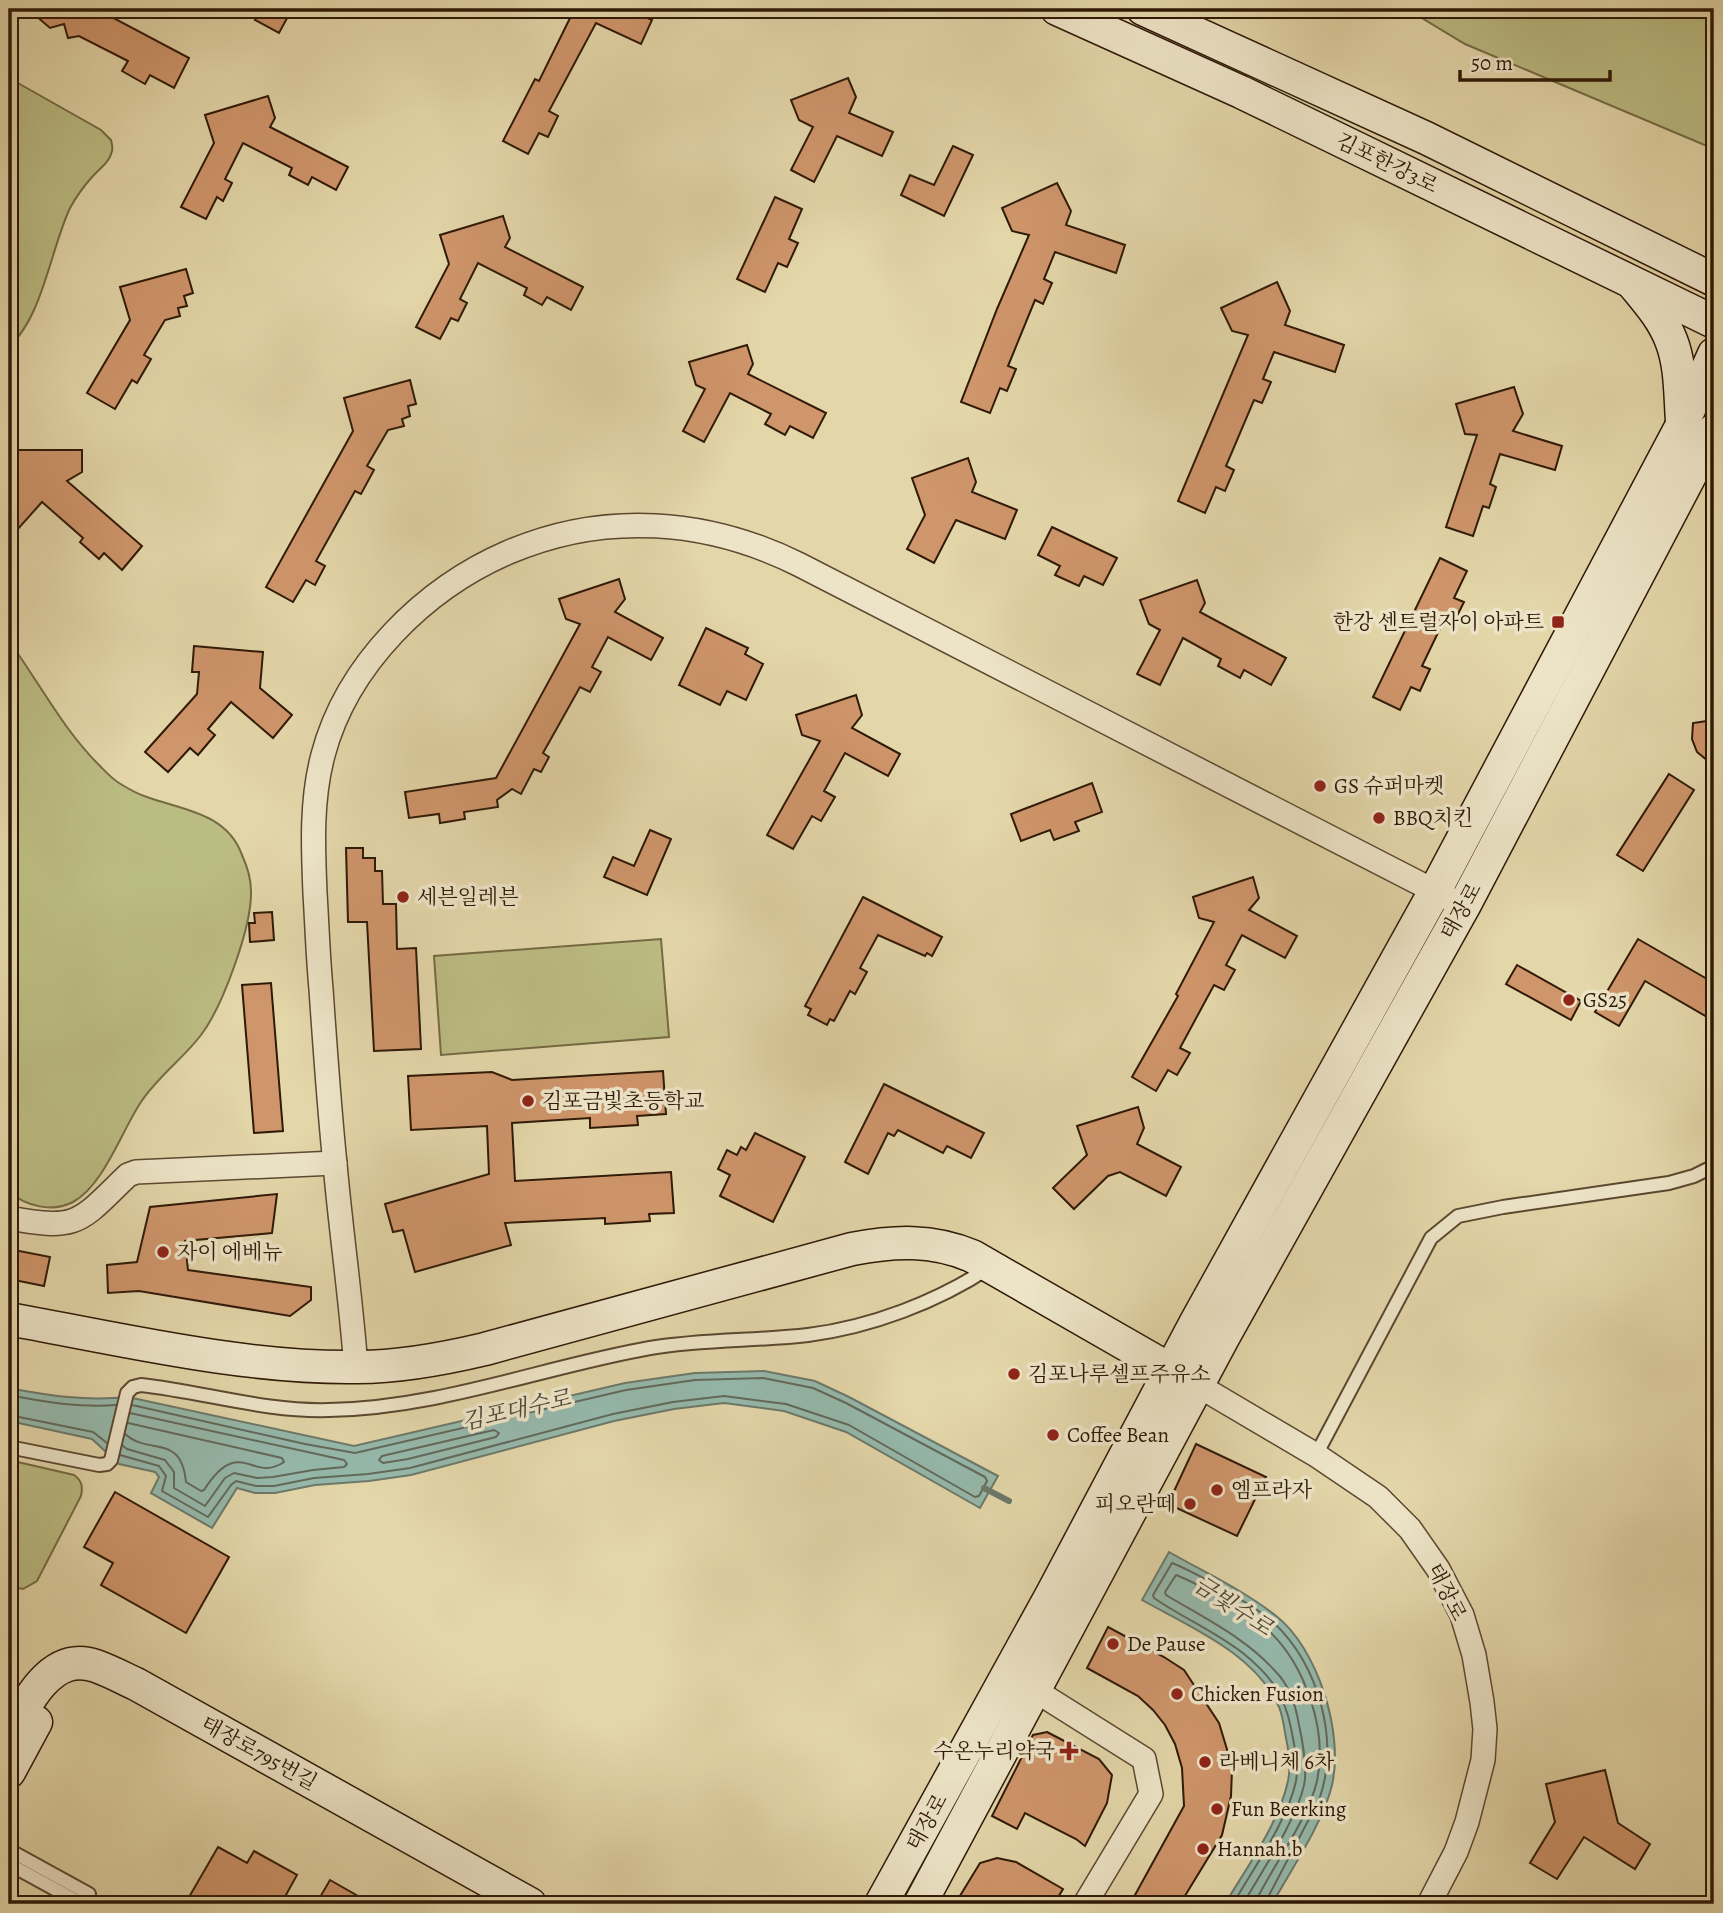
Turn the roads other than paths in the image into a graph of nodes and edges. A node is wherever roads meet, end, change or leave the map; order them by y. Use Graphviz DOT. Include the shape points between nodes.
graph roads {
  1 [pos="1057,9"];
  2 [pos="1143,9"];
  3 [pos="1714,280"];
  4 [pos="1631,281"];
  5 [pos="1714,322"];
  6 [pos="1714,354"];
  7 [pos="1682,425"];
  8 [pos="1714,431"];
  9 [pos="1435,891"];
  10 [pos="1464,906"];
  11 [pos="335,1163"];
  12 [pos="1714,1166"];
  13 [pos="9,1218"];
  14 [pos="992,1266"];
  15 [pos="9,1318"];
  16 [pos="356,1368"];
  17 [pos="1172,1370"];
  18 [pos="1199,1386"];
  19 [pos="9,1447"];
  20 [pos="1316,1455"];
  21 [pos="1036,1691"];
  22 [pos="9,1738"];
  23 [pos="9,1772"];
  24 [pos="9,1850"];
  25 [pos="9,1864"];
  26 [pos="85,1899"];
  27 [pos="922,1903"];
  28 [pos="499,1904"];
  29 [pos="530,1904"];
  30 [pos="881,1904"];
  31 [pos="1085,1904"];
  32 [pos="1429,1904"];
  1 -- 4 [label="street, 김포한강3로" via="1241,92"];
  2 -- 3 [label="street, 김포한강3로" via="1426,138"];
  4 -- 5 [label="street, 김포한강3로"];
  4 -- 7 [label="street" via="1671,340 1678,365"];
  6 -- 7 [label="street, 태장로"];
  7 -- 9 [label="street, 태장로"];
  8 -- 10 [label="street, 태장로"];
  9 -- 10 [label="street"];
  9 -- 11 [label="street" via="770,550 718,533 647,524 555,536 488,561 432,597 360,675 332,730 318,780 313,848"];
  9 -- 17 [label="street, 태장로"];
  10 -- 18 [label="street, 태장로"];
  11 -- 13 [label="street" via="136,1172 74,1221 51,1225"];
  11 -- 16 [label="street"];
  12 -- 20 [label="lane" via="1669,1184 1458,1216 1431,1238"];
  14 -- 16 [label="street" via="938,1245 881,1243 485,1349 418,1363"];
  14 -- 17 [label="street"];
  14 -- 19 [label="lane" via="940,1295 840,1329 652,1348 393,1406 294,1408 141,1385 127,1393 107,1464"];
  15 -- 16 [label="street" via="262,1361"];
  17 -- 18 [label="street"];
  17 -- 30 [label="street, 태장로"];
  18 -- 20 [label="street, 태장로"];
  18 -- 21 [label="street, 태장로"];
  20 -- 32 [label="street, 태장로" via="1378,1497 1410,1529 1462,1615 1474,1655 1485,1729 1483,1760 1456,1852"];
  21 -- 27 [label="street, 태장로"];
  21 -- 31 [label="street" via="1144,1759 1151,1794"];
  22 -- 29 [label="street, 태장로795번길" via="45,1679 60,1668 94,1665 136,1684"];
  23 -- 28 [label="street, 태장로795번길" via="43,1708 59,1691 84,1678 99,1681"];
  24 -- 26 [label="lane"];
  25 -- 26 [label="lane"];
}
